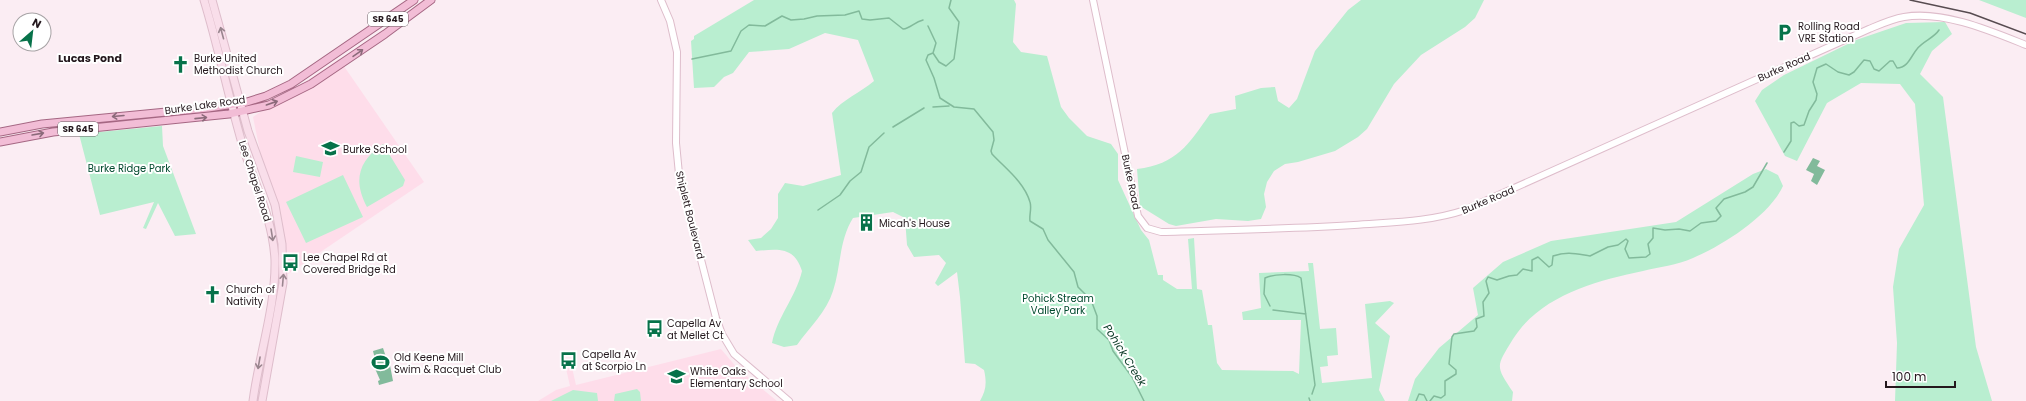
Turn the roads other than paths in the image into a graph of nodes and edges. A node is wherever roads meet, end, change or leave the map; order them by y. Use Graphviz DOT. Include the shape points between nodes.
graph roads {
  1 [pos="204,0"];
  2 [pos="212,0"];
  3 [pos="414,0"];
  4 [pos="430,0"];
  5 [pos="661,0"];
  6 [pos="1093,0"];
  7 [pos="2026,46"];
  8 [pos="240,103"];
  9 [pos="232,104"];
  10 [pos="243,111"];
  11 [pos="234,113"];
  12 [pos="0,132"];
  13 [pos="0,142"];
  14 [pos="253,401"];
  15 [pos="262,401"];
  16 [pos="789,401"];
  1 -- 9 [label="main road, Lee Chapel Road"];
  8 -- 2 [label="main road, Lee Chapel Road, one-way"];
  3 -- 8 [label="main road, Burke Lake Road / SR 645" via="286,87"];
  10 -- 4 [label="main road, Burke Lake Road / SR 645, one-way" via="281,100 311,84"];
  5 -- 16 [label="street, Shiplett Boulevard" via="672,25 678,52 676,137 680,174 716,318 734,354"];
  6 -- 7 [label="street, Burke Road" via="1138,216 1144,226 1157,231 1294,228 1418,221 1450,216 1574,163 1869,29 1904,17 1947,19"];
  8 -- 9 [label="main road, Burke Lake Road / SR 645"];
  8 -- 10 [label="main road, Lee Chapel Road"];
  9 -- 11 [label="main road, Lee Chapel Road"];
  9 -- 12 [label="main road, Burke Lake Road / SR 645, one-way" via="42,124"];
  10 -- 11 [label="main road, Burke Lake Road / SR 645"];
  15 -- 10 [label="main road, Lee Chapel Road, one-way" via="283,283 283,256 275,205 255,155"];
  13 -- 11 [label="main road, Burke Lake Road / SR 645, one-way" via="54,132"];
  11 -- 14 [label="main road, Lee Chapel Road, one-way" via="267,214 274,259 273,289"];
}
